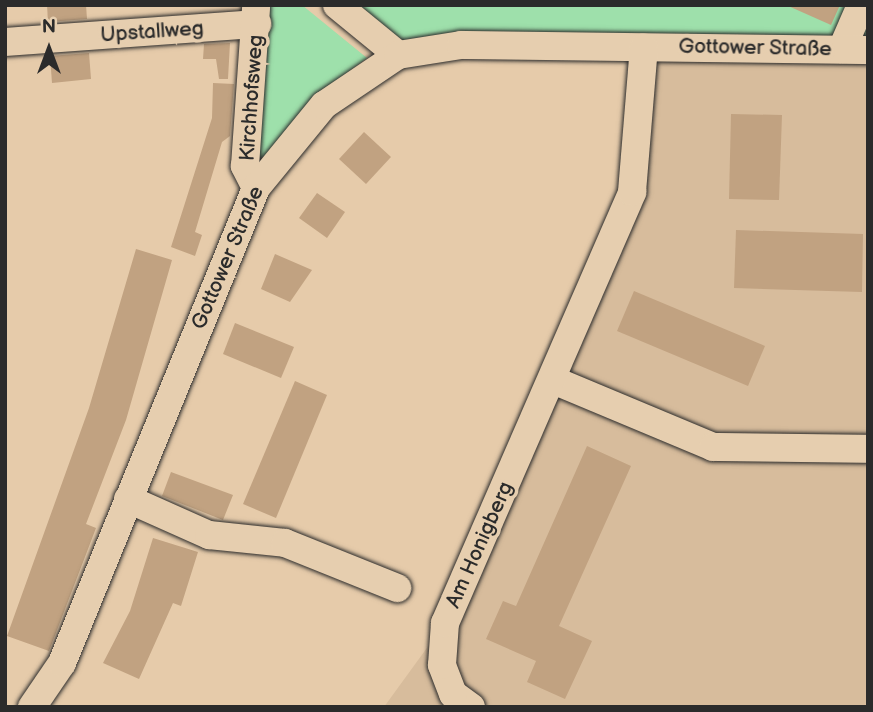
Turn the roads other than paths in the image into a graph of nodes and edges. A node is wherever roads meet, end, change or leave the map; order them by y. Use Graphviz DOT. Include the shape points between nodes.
graph roads {
  1 [pos="337,5"];
  2 [pos="861,5"];
  3 [pos="256,15"];
  4 [pos="5,42"];
  5 [pos="643,47"];
  6 [pos="855,49"];
  7 [pos="398,55"];
  8 [pos="256,188"];
  9 [pos="554,380"];
  10 [pos="868,449"];
  11 [pos="128,499"];
  12 [pos="397,588"];
  13 [pos="32,707"];
  14 [pos="471,707"];
  1 -- 7 [label="street"];
  2 -- 6 [label="street"];
  3 -- 4 [label="street, Upstallweg"];
  3 -- 8 [label="street, Kirchhofsweg" via="245,166"];
  5 -- 6 [label="street, Gottower Straße"];
  5 -- 7 [label="street, Gottower Straße" via="461,45"];
  5 -- 9 [label="street, Am Honigberg" via="632,191"];
  7 -- 8 [label="street, Gottower Straße" via="324,104"];
  8 -- 11 [label="street, Gottower Straße"];
  9 -- 10 [label="street" via="713,447"];
  9 -- 14 [label="street, Am Honigberg" via="445,623 442,665 453,694"];
  11 -- 12 [label="street" via="209,535 285,543"];
  11 -- 13 [label="street, Gottower Straße" via="62,663"];
}
